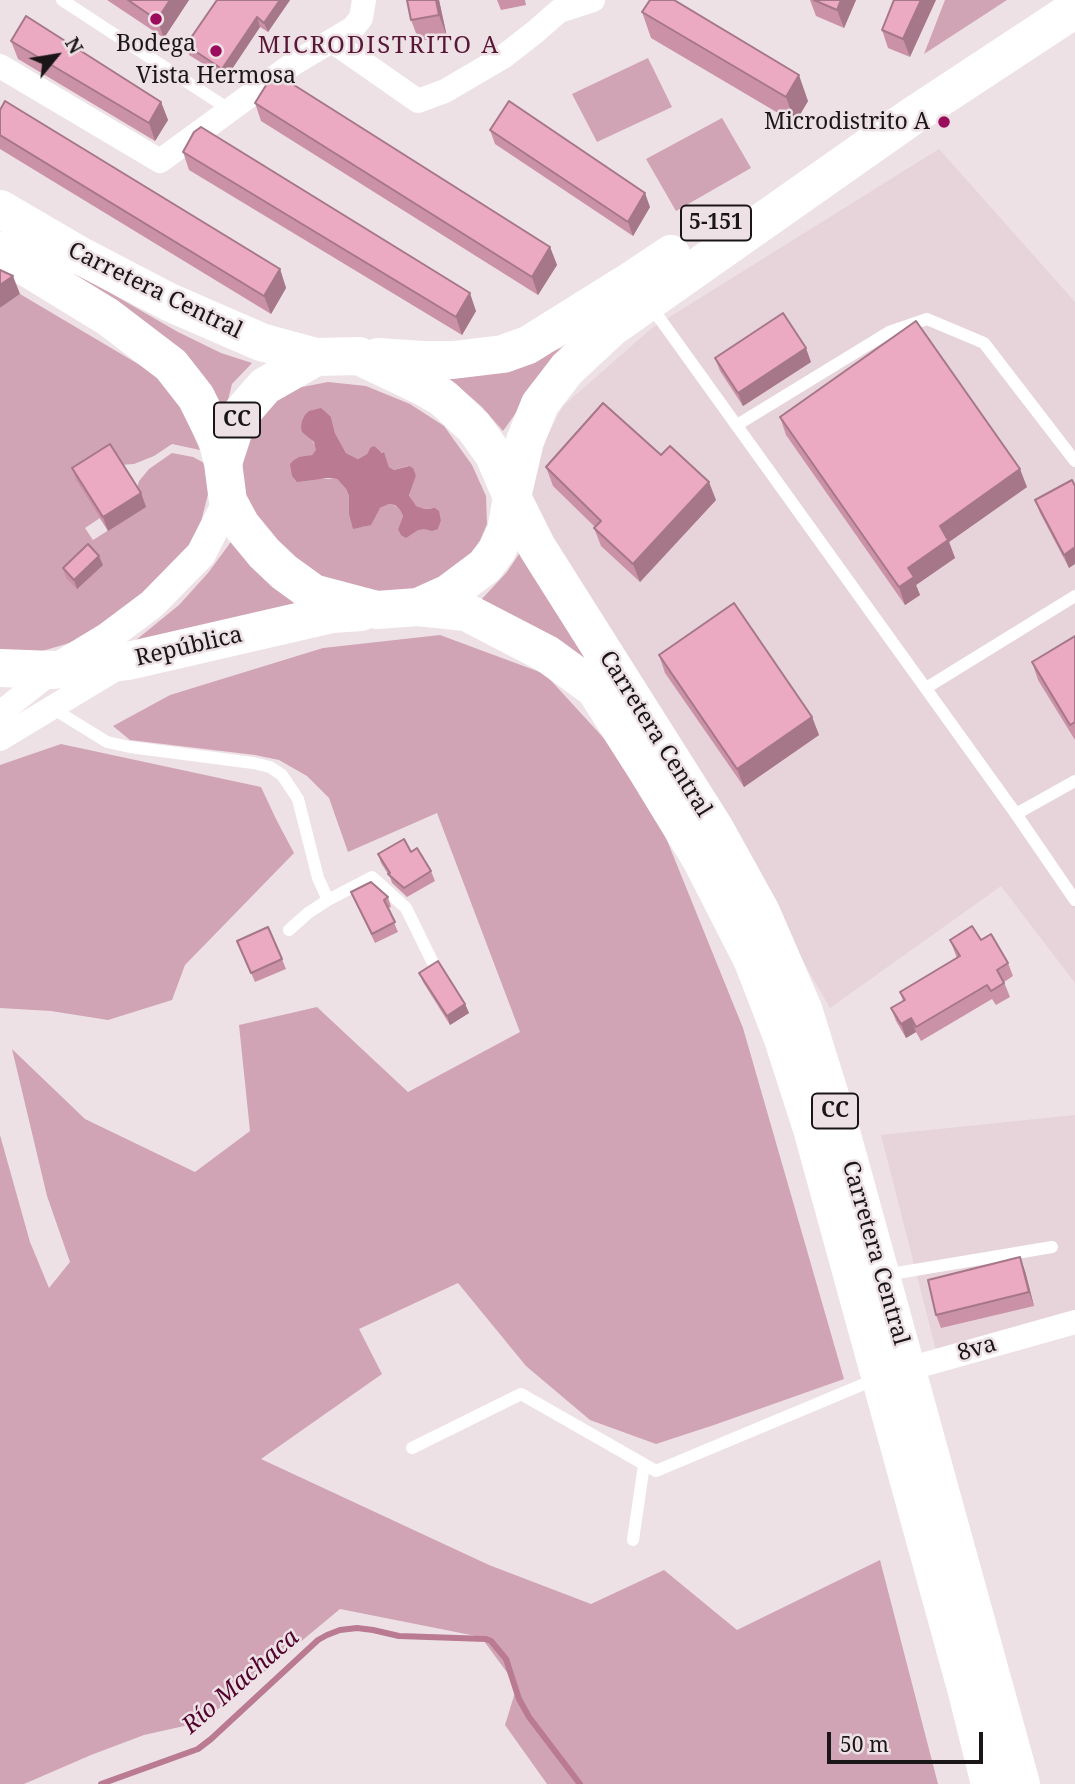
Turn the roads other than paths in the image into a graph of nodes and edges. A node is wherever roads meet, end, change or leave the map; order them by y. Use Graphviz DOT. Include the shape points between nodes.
graph roads {
  1 [pos="62,0"];
  2 [pos="363,0"];
  3 [pos="593,0"];
  4 [pos="1042,0"];
  5 [pos="557,6"];
  6 [pos="1075,9"];
  7 [pos="332,41"];
  8 [pos="0,66"];
  9 [pos="230,110"];
  10 [pos="0,209"];
  11 [pos="0,251"];
  12 [pos="640,291"];
  13 [pos="359,356"];
  14 [pos="316,357"];
  15 [pos="737,425"];
  16 [pos="1075,461"];
  17 [pos="223,463"];
  18 [pos="512,497"];
  19 [pos="228,500"];
  20 [pos="1075,596"];
  21 [pos="418,607"];
  22 [pos="377,610"];
  23 [pos="128,661"];
  24 [pos="0,668"];
  25 [pos="54,670"];
  26 [pos="926,688"];
  27 [pos="52,708"];
  28 [pos="0,713"];
  29 [pos="0,739"];
  30 [pos="1075,781"];
  31 [pos="1016,814"];
  32 [pos="328,900"];
  33 [pos="1075,900"];
  34 [pos="289,930"];
  35 [pos="432,961"];
  36 [pos="1052,1247"];
  37 [pos="868,1280"];
  38 [pos="1075,1322"];
  39 [pos="893,1373"];
  40 [pos="412,1448"];
  41 [pos="644,1465"];
  42 [pos="634,1540"];
  43 [pos="990,1784"];
  44 [pos="1021,1784"];
  1 -- 9 [label="lane"];
  2 -- 7 [label="street" via="361,18"];
  3 -- 5 [label="street"];
  4 -- 12 [label="main road, 5-151"];
  5 -- 7 [label="street" via="535,32 503,57 418,101"];
  6 -- 12 [label="main road, 5-151"];
  7 -- 9 [label="street"];
  8 -- 9 [label="street" via="160,160"];
  10 -- 14 [label="main road, Carretera Central / CC" via="169,302 261,342"];
  11 -- 17 [label="main road, Carretera Central / CC" via="108,317 171,365 201,407"];
  12 -- 13 [label="main road, 5-151" via="503,354 422,360"];
  12 -- 15 [label="lane"];
  12 -- 18 [label="main road, 5-151" via="540,404 525,441"];
  13 -- 14 [label="main road, CC"];
  13 -- 18 [label="main road, CC" via="443,398 474,427 494,455"];
  14 -- 17 [label="main road, CC" via="265,386 238,417"];
  15 -- 16 [label="lane" via="889,332 927,319 984,343"];
  15 -- 26 [label="lane"];
  17 -- 19 [label="main road, CC"];
  18 -- 21 [label="main road, CC" via="506,531 485,566 449,593"];
  18 -- 37 [label="main road, Carretera Central / CC" via="537,547 715,829 761,912 803,1009 840,1128"];
  19 -- 22 [label="main road, CC" via="241,525 284,572 313,593"];
  19 -- 25 [label="street" via="201,554 152,604"];
  20 -- 26 [label="lane"];
  21 -- 22 [label="main road, CC"];
  21 -- 37 [label="main road, Carretera Central / CC" via="466,612 547,654 595,689 701,859 752,959"];
  22 -- 23 [label="main road, República / CC" via="332,614"];
  23 -- 25 [label="main road, República / CC"];
  23 -- 27 [label="street"];
  24 -- 25 [label="main road, República / CC"];
  25 -- 28 [label="street"];
  26 -- 31 [label="lane"];
  27 -- 29 [label="street"];
  27 -- 32 [label="lane" via="107,742 253,763 282,775 298,799"];
  30 -- 31 [label="lane"];
  31 -- 33 [label="lane"];
  32 -- 34 [label="lane"];
  32 -- 35 [label="lane" via="372,877 406,908"];
  36 -- 37 [label="lane"];
  37 -- 39 [label="main road, Carretera Central / CC"];
  38 -- 39 [label="street, 8va"];
  39 -- 41 [label="lane" via="656,1471"];
  39 -- 43 [label="main road, Carretera Central / CC"];
  39 -- 44 [label="main road, Carretera Central / CC"];
  40 -- 41 [label="lane" via="521,1394"];
  41 -- 42 [label="lane"];
}
